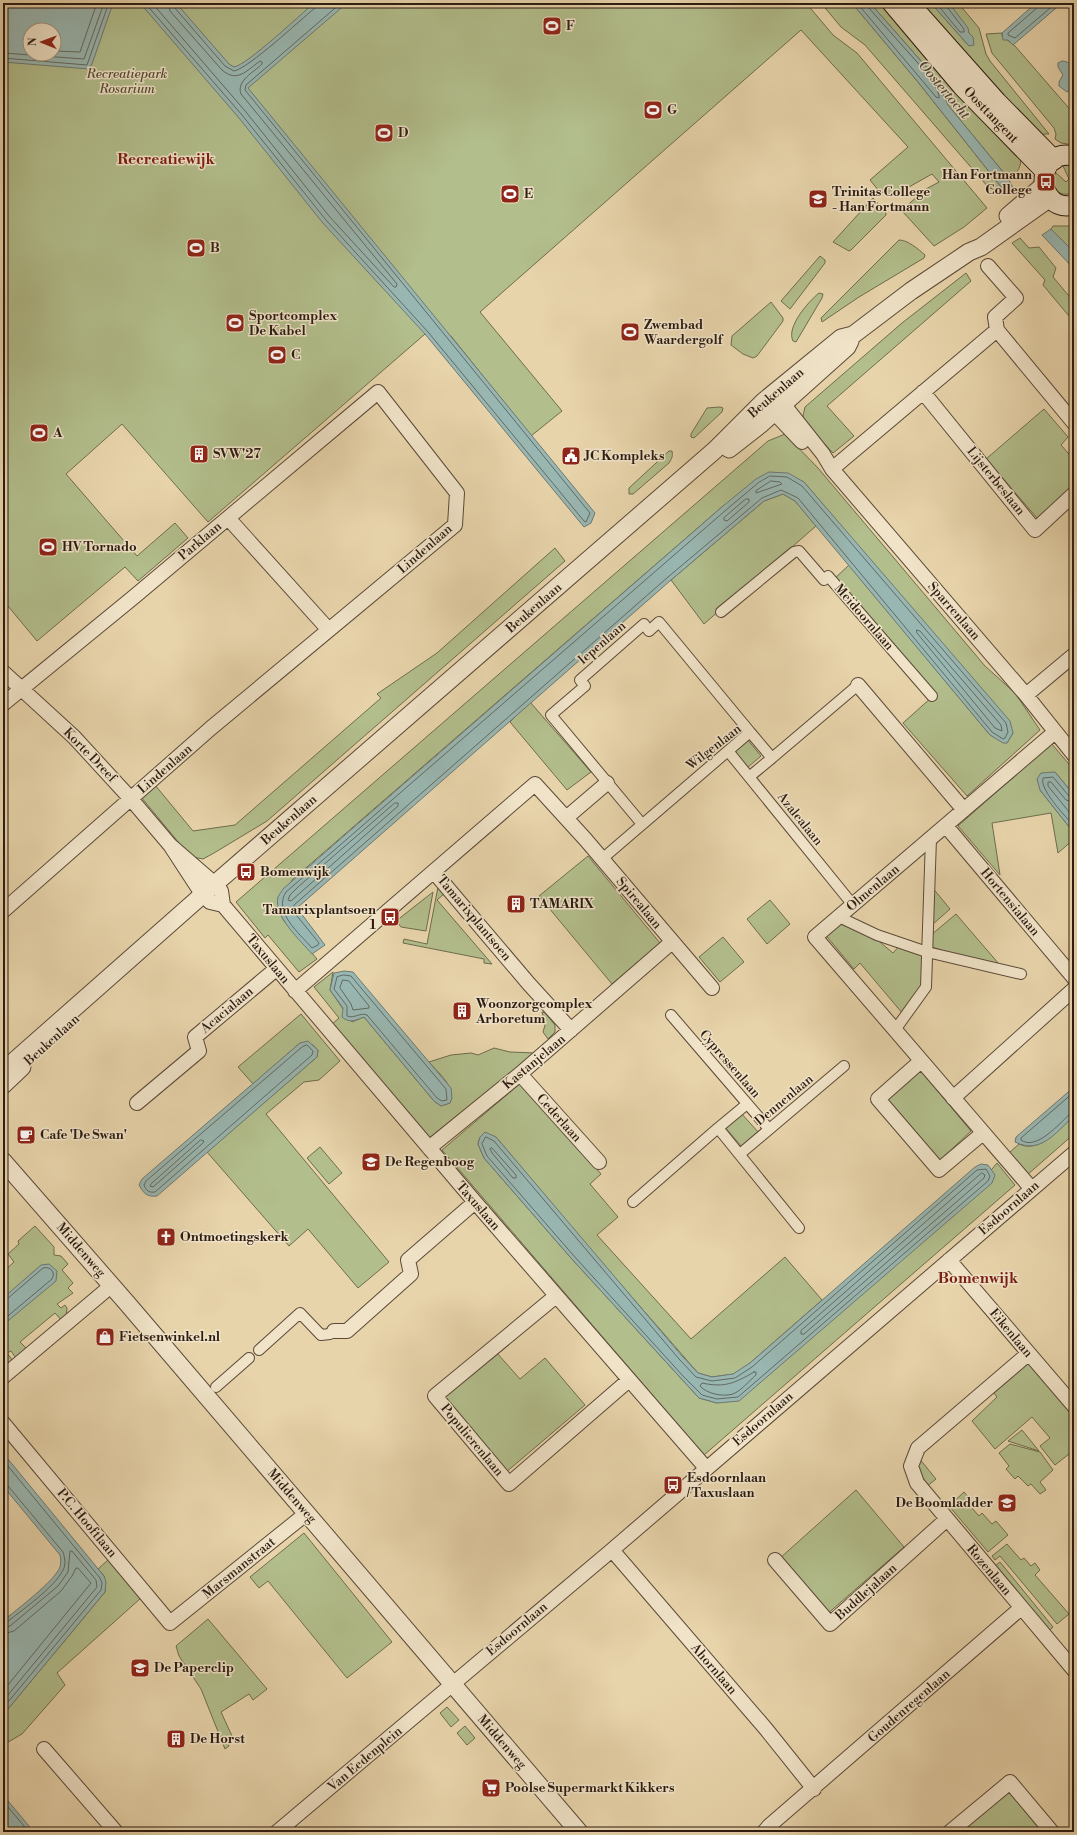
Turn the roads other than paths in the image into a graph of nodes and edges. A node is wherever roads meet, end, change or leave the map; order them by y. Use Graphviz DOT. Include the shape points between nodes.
graph roads {
  1 [pos="892,3"];
  2 [pos="909,3"];
  3 [pos="1074,156"];
  4 [pos="1037,193"];
  5 [pos="1074,205"];
  6 [pos="988,266"];
  7 [pos="997,330"];
  8 [pos="378,392"];
  9 [pos="923,392"];
  10 [pos="774,403"];
  11 [pos="1074,423"];
  12 [pos="832,470"];
  13 [pos="1074,494"];
  14 [pos="228,518"];
  15 [pos="721,612"];
  16 [pos="328,629"];
  17 [pos="1074,655"];
  18 [pos="3,672"];
  19 [pos="858,685"];
  20 [pos="21,689"];
  21 [pos="1026,695"];
  22 [pos="932,696"];
  23 [pos="3,704"];
  24 [pos="750,732"];
  25 [pos="1054,732"];
  26 [pos="728,751"];
  27 [pos="1074,755"];
  28 [pos="772,758"];
  29 [pos="749,778"];
  30 [pos="607,782"];
  31 [pos="131,799"];
  32 [pos="964,810"];
  33 [pos="566,818"];
  34 [pos="642,824"];
  35 [pos="946,826"];
  36 [pos="931,838"];
  37 [pos="602,859"];
  38 [pos="434,872"];
  39 [pos="214,894"];
  40 [pos="853,904"];
  41 [pos="3,911"];
  42 [pos="839,917"];
  43 [pos="672,942"];
  44 [pos="928,952"];
  45 [pos="276,969"];
  46 [pos="1021,974"];
  47 [pos="1074,978"];
  48 [pos="712,988"];
  49 [pos="1074,990"];
  50 [pos="295,991"];
  51 [pos="671,1015"];
  52 [pos="571,1030"];
  53 [pos="895,1030"];
  54 [pos="921,1062"];
  55 [pos="844,1066"];
  56 [pos="3,1071"];
  57 [pos="520,1074"];
  58 [pos="3,1085"];
  59 [pos="953,1098"];
  60 [pos="137,1102"];
  61 [pos="747,1104"];
  62 [pos="718,1128"];
  63 [pos="769,1129"];
  64 [pos="983,1133"];
  65 [pos="429,1148"];
  66 [pos="1074,1153"];
  67 [pos="740,1154"];
  68 [pos="3,1161"];
  69 [pos="599,1162"];
  70 [pos="1031,1188"];
  71 [pos="475,1202"];
  72 [pos="633,1202"];
  73 [pos="799,1228"];
  74 [pos="949,1260"];
  75 [pos="111,1286"];
  76 [pos="556,1296"];
  77 [pos="334,1331"];
  78 [pos="258,1350"];
  79 [pos="1028,1354"];
  80 [pos="249,1358"];
  81 [pos="3,1377"];
  82 [pos="629,1380"];
  83 [pos="216,1387"];
  84 [pos="1074,1406"];
  85 [pos="3,1423"];
  86 [pos="706,1468"];
  87 [pos="307,1513"];
  88 [pos="947,1519"];
  89 [pos="612,1550"];
  90 [pos="776,1560"];
  91 [pos="1021,1608"];
  92 [pos="170,1623"];
  93 [pos="1074,1670"];
  94 [pos="453,1685"];
  95 [pos="44,1749"];
  96 [pos="814,1789"];
  97 [pos="116,1832"];
  98 [pos="277,1832"];
  99 [pos="579,1832"];
  100 [pos="764,1832"];
  101 [pos="950,1832"];
  102 [pos="1052,1832"];
  1 -- 4 [label="main road, Oosttangent" via="962,86"];
  2 -- 4 [label="main road, Oosttangent" via="997,102"];
  3 -- 4 [label="main road" via="1061,156"];
  4 -- 5 [label="main road" via="1057,203"];
  4 -- 10 [label="street, Beukenlaan" via="976,241 968,252 853,335 841,338"];
  6 -- 7 [label="street" via="1016,298 995,316"];
  7 -- 9 [label="street"];
  7 -- 11 [label="street"];
  8 -- 14 [label="street, Parklaan"];
  8 -- 16 [label="street, Lindenlaan" via="457,493 455,525"];
  9 -- 12 [label="street"];
  9 -- 13 [label="street, Lijsterbeslaan" via="1035,530"];
  10 -- 12 [label="street, Sparrenlaan" via="815,456"];
  10 -- 39 [label="street, Beukenlaan" via="709,456"];
  12 -- 21 [label="street, Sparrenlaan"];
  14 -- 16 [label="street"];
  14 -- 20 [label="street, Parklaan"];
  15 -- 22 [label="street, Meidoornlaan" via="794,552 800,552 824,580 828,576"];
  16 -- 31 [label="street, Lindenlaan"];
  17 -- 21 [label="street"];
  18 -- 20 [label="street, Korte Dreef"];
  19 -- 28 [label="street"];
  19 -- 32 [label="street"];
  20 -- 23 [label="street, Parklaan"];
  20 -- 31 [label="street, Korte Dreef" via="74,737"];
  21 -- 25 [label="street, Sparrenlaan"];
  24 -- 26 [label="street, Wilgenlaan"];
  24 -- 28 [label="street, Wilgenlaan"];
  24 -- 30 [label="street, Iepenlaan" via="662,625 659,622 650,631 644,624 580,680 584,686 551,715"];
  25 -- 27 [label="street, Sparrenlaan"];
  25 -- 32 [label="street, Olmenlaan"];
  26 -- 29 [label="street, Azalealaan"];
  26 -- 34 [label="street, Wilgenlaan"];
  28 -- 29 [label="street"];
  29 -- 40 [label="street, Azalealaan"];
  30 -- 33 [label="street"];
  30 -- 34 [label="street"];
  31 -- 39 [label="street, Korte Dreef"];
  31 -- 41 [label="street, Lindenlaan"];
  32 -- 35 [label="street, Olmenlaan"];
  33 -- 37 [label="street, Spirealaan"];
  33 -- 38 [label="street, Spirealaan" via="535,784"];
  34 -- 37 [label="street, Wilgenlaan"];
  35 -- 36 [label="street, Olmenlaan"];
  35 -- 47 [label="street, Hortensialaan"];
  36 -- 40 [label="street, Olmenlaan"];
  36 -- 44 [label="street"];
  37 -- 43 [label="street, Spirealaan"];
  38 -- 50 [label="street, Tamarixplantsoen"];
  38 -- 52 [label="street, Tamarixplantsoen" via="528,984"];
  39 -- 45 [label="street, Taxuslaan"];
  39 -- 56 [label="street, Beukenlaan"];
  39 -- 58 [label="street, Beukenlaan"];
  40 -- 42 [label="street, Olmenlaan"];
  42 -- 44 [label="street" via="877,935"];
  42 -- 53 [label="street, Olmenlaan" via="814,937"];
  43 -- 48 [label="street, Spirealaan"];
  43 -- 52 [label="street, Kastanjelaan"];
  44 -- 46 [label="street"];
  44 -- 53 [label="street" via="926,987"];
  45 -- 50 [label="street, Taxuslaan"];
  45 -- 60 [label="street, Acacialaan" via="195,1037 199,1051"];
  49 -- 59 [label="street"];
  50 -- 65 [label="street, Taxuslaan"];
  51 -- 61 [label="street, Cypressenlaan"];
  52 -- 57 [label="street, Kastanjelaan"];
  53 -- 54 [label="street, Olmenlaan"];
  54 -- 59 [label="street, Olmenlaan"];
  54 -- 64 [label="street" via="878,1099 939,1170"];
  55 -- 63 [label="street, Dennenlaan"];
  57 -- 65 [label="street, Kastanjelaan"];
  57 -- 69 [label="street, Cederlaan"];
  59 -- 64 [label="street, Olmenlaan"];
  61 -- 62 [label="street"];
  61 -- 63 [label="street, Cypressenlaan"];
  62 -- 67 [label="street"];
  62 -- 72 [label="street"];
  63 -- 67 [label="street, Dennenlaan"];
  64 -- 70 [label="street, Olmenlaan"];
  65 -- 71 [label="street, Taxuslaan"];
  66 -- 70 [label="street, Esdoornlaan"];
  67 -- 73 [label="street"];
  68 -- 75 [label="street, Middenweg"];
  70 -- 74 [label="street, Esdoornlaan"];
  71 -- 76 [label="street, Taxuslaan"];
  71 -- 77 [label="street" via="408,1260 412,1273 347,1331"];
  74 -- 79 [label="street, Eikenlaan"];
  74 -- 86 [label="street, Esdoornlaan"];
  75 -- 81 [label="street"];
  75 -- 87 [label="street, Middenweg"];
  76 -- 82 [label="street, Taxuslaan"];
  76 -- 82 [label="street, Populierenlaan" via="434,1396 509,1484"];
  77 -- 78 [label="street" via="321,1335 300,1313"];
  79 -- 84 [label="street, Eikenlaan"];
  79 -- 88 [label="street, Rozenlaan" via="918,1448 911,1466 917,1483"];
  80 -- 83 [label="street"];
  82 -- 86 [label="street, Taxuslaan"];
  85 -- 92 [label="street, P.C. Hooftlaan"];
  86 -- 89 [label="street, Esdoornlaan"];
  87 -- 92 [label="street, Marsmanstraat"];
  87 -- 94 [label="street, Middenweg"];
  88 -- 90 [label="street, Buddlejalaan" via="830,1624"];
  88 -- 91 [label="street, Rozenlaan"];
  89 -- 94 [label="street, Esdoornlaan"];
  89 -- 96 [label="street, Ahornlaan" via="766,1728"];
  91 -- 93 [label="street, Rozenlaan"];
  91 -- 96 [label="street, Goudenregenlaan"];
  94 -- 98 [label="street, Van Eedenplein"];
  94 -- 99 [label="street, Middenweg"];
  95 -- 97 [label="street"];
  96 -- 100 [label="street, Goudenregenlaan"];
  101 -- 102 [label="street" via="1010,1782"];
}
